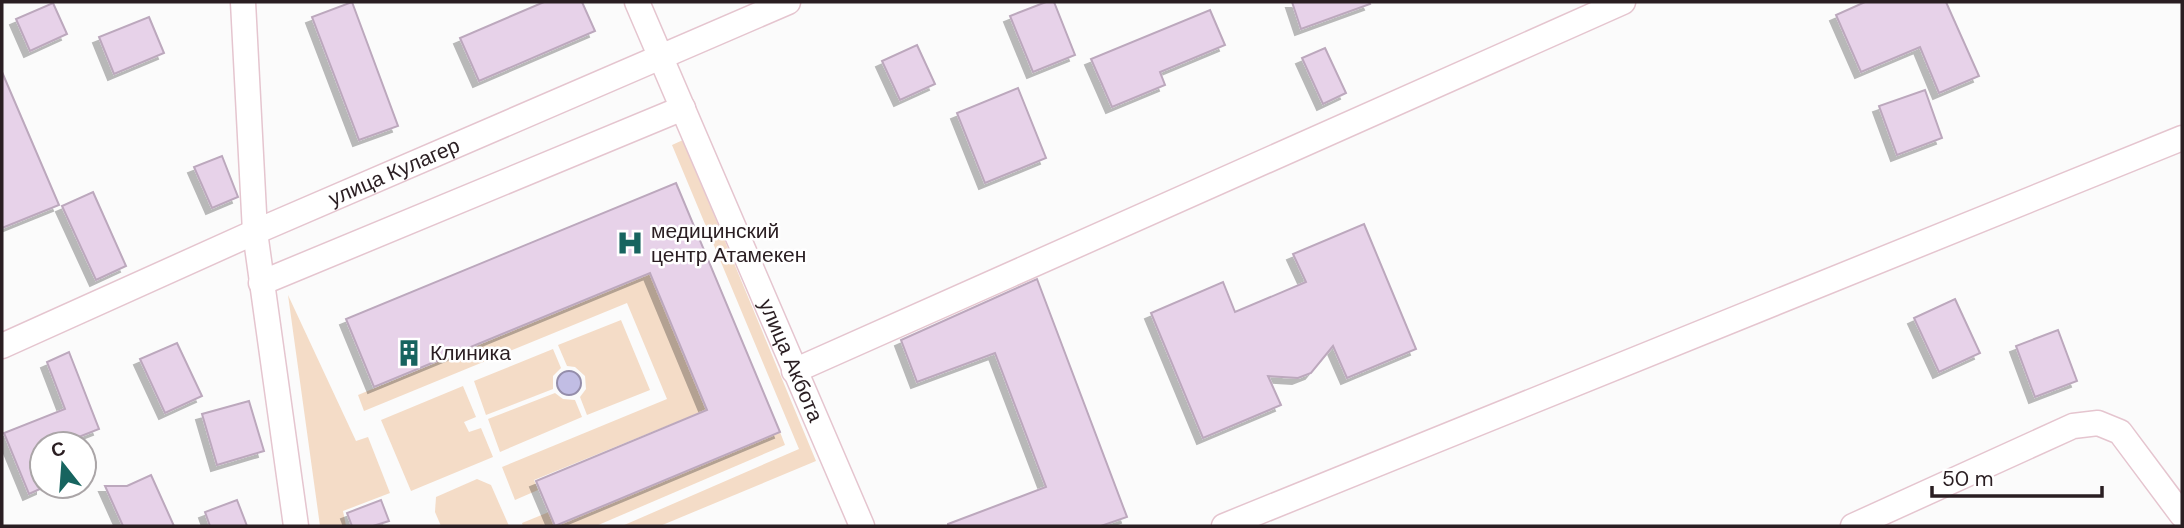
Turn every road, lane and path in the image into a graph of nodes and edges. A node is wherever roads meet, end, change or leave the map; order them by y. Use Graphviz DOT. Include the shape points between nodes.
graph roads {
  1 [pos="243,2"];
  2 [pos="637,2"];
  3 [pos="788,2"];
  4 [pos="1623,2"];
  5 [pos="660,58"];
  6 [pos="683,107"];
  7 [pos="2182,138"];
  8 [pos="255,232"];
  9 [pos="261,284"];
  10 [pos="2,346"];
  11 [pos="794,371"];
  12 [pos="2182,515"];
  13 [pos="296,526"];
  14 [pos="862,526"];
  15 [pos="1224,526"];
  16 [pos="1853,526"];
  1 -- 8 [label="street"];
  2 -- 5 [label="street, улица Акбота"];
  3 -- 5 [label="street, улица Кулагер"];
  4 -- 11 [label="street"];
  5 -- 6 [label="street, улица Акбота"];
  5 -- 8 [label="street, улица Кулагер"];
  6 -- 9 [label="street"];
  6 -- 11 [label="street, улица Акбота"];
  7 -- 15 [label="street"];
  8 -- 9 [label="street"];
  8 -- 10 [label="street, улица Кулагер"];
  9 -- 13 [label="street"];
  11 -- 14 [label="street, улица Акбота"];
  12 -- 16 [label="street" via="2120,432 2098,423 2073,426"];
}
